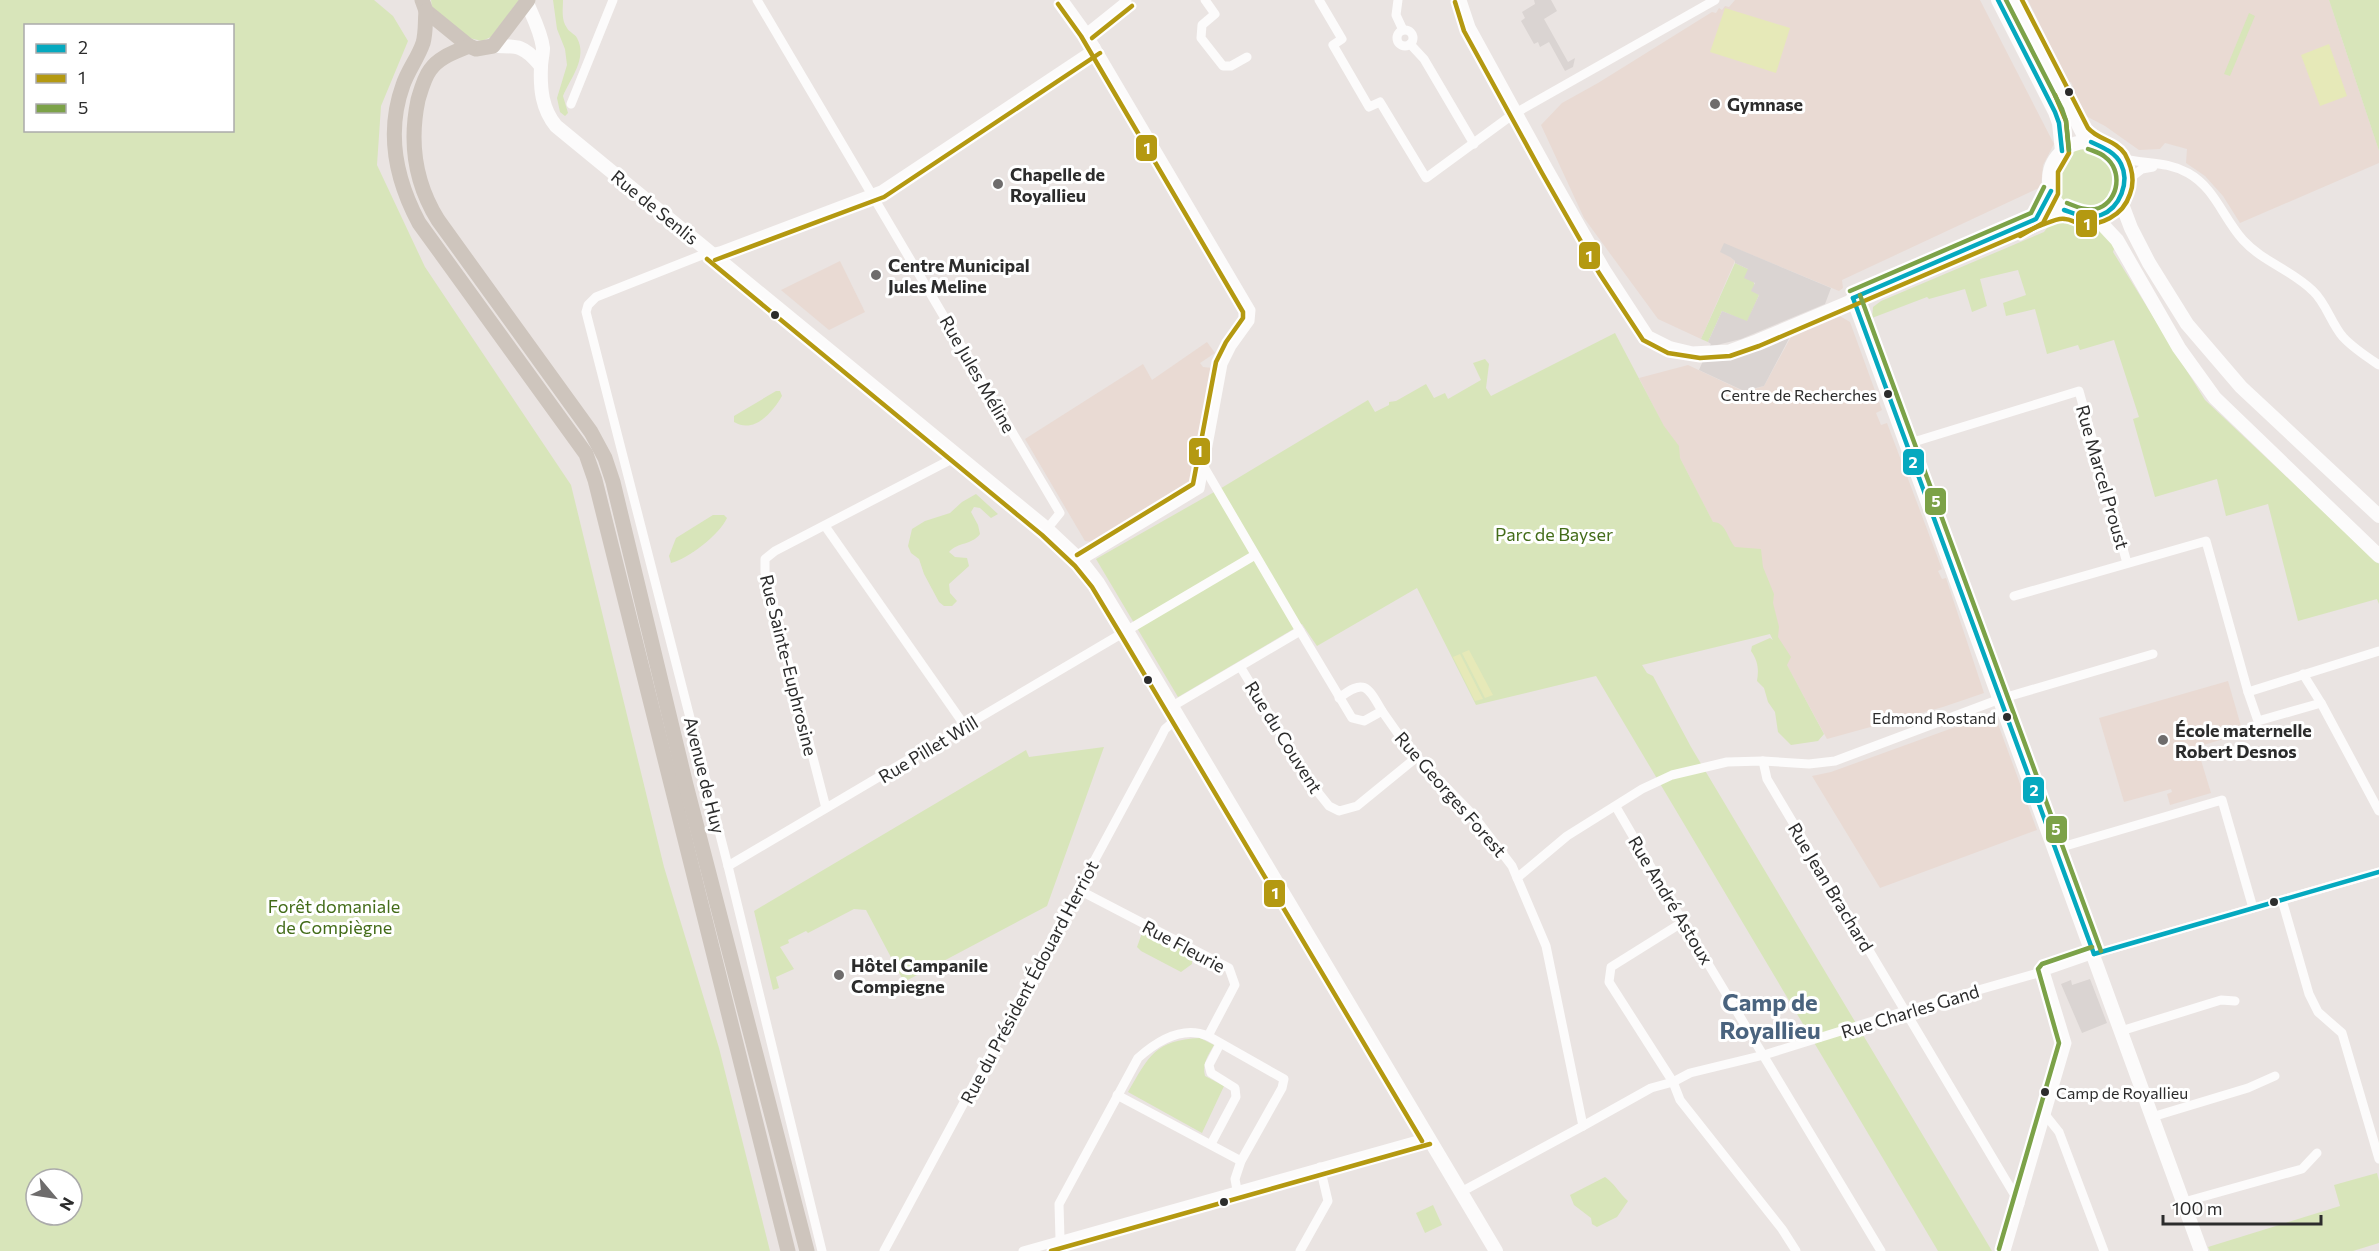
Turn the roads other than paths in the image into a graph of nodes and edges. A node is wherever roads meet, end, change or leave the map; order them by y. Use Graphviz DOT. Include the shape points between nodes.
graph roads {
  1 [pos="613,0"];
  2 [pos="757,0"];
  3 [pos="1064,0"];
  4 [pos="1127,0"];
  5 [pos="1205,0"];
  6 [pos="1319,0"];
  7 [pos="1398,0"];
  8 [pos="1462,0"];
  9 [pos="1715,0"];
  10 [pos="1998,0"];
  11 [pos="2014,0"];
  12 [pos="527,1"];
  13 [pos="424,5"];
  14 [pos="1087,32"];
  15 [pos="469,46"];
  16 [pos="493,46"];
  17 [pos="1096,47"];
  18 [pos="1247,57"];
  19 [pos="540,65"];
  20 [pos="571,104"];
  21 [pos="1518,113"];
  22 [pos="2091,142"];
  23 [pos="1474,144"];
  24 [pos="2062,151"];
  25 [pos="2118,157"];
  26 [pos="2167,164"];
  27 [pos="2126,182"];
  28 [pos="2051,192"];
  29 [pos="873,193"];
  30 [pos="2120,200"];
  31 [pos="2064,210"];
  32 [pos="2091,218"];
  33 [pos="2036,219"];
  34 [pos="712,253"];
  35 [pos="1853,298"];
  36 [pos="2379,365"];
  37 [pos="1907,444"];
  38 [pos="957,454"];
  39 [pos="1204,467"];
  40 [pos="2379,516"];
  41 [pos="825,526"];
  42 [pos="1047,529"];
  43 [pos="1255,555"];
  44 [pos="2379,556"];
  45 [pos="1081,561"];
  46 [pos="2127,563"];
  47 [pos="2014,596"];
  48 [pos="1127,631"];
  49 [pos="1300,631"];
  50 [pos="2379,651"];
  51 [pos="2153,654"];
  52 [pos="1240,668"];
  53 [pos="2303,674"];
  54 [pos="2248,692"];
  55 [pos="1339,698"];
  56 [pos="2000,699"];
  57 [pos="2321,703"];
  58 [pos="1382,711"];
  59 [pos="1175,713"];
  60 [pos="965,726"];
  61 [pos="1417,757"];
  62 [pos="1763,761"];
  63 [pos="1616,807"];
  64 [pos="826,808"];
  65 [pos="2379,811"];
  66 [pos="2055,849"];
  67 [pos="728,866"];
  68 [pos="2379,872"];
  69 [pos="1517,878"];
  70 [pos="1078,890"];
  71 [pos="2282,900"];
  72 [pos="2253,908"];
  73 [pos="1683,922"];
  74 [pos="2094,954"];
  75 [pos="2045,971"];
  76 [pos="2235,1001"];
  77 [pos="1905,1011"];
  78 [pos="2121,1031"];
  79 [pos="1208,1036"];
  80 [pos="1220,1044"];
  81 [pos="1764,1054"];
  82 [pos="2275,1077"];
  83 [pos="1672,1082"];
  84 [pos="1117,1095"];
  85 [pos="2047,1117"];
  86 [pos="2152,1117"];
  87 [pos="1583,1126"];
  88 [pos="1428,1137"];
  89 [pos="1211,1144"];
  90 [pos="2317,1153"];
  91 [pos="2379,1159"];
  92 [pos="1241,1161"];
  93 [pos="1320,1167"];
  94 [pos="1237,1190"];
  95 [pos="1461,1192"];
  96 [pos="2184,1202"];
  97 [pos="2020,1204"];
  98 [pos="1060,1239"];
  99 [pos="788,1251"];
  100 [pos="807,1251"];
  101 [pos="822,1251"];
  102 [pos="884,1251"];
  103 [pos="1023,1251"];
  104 [pos="1300,1251"];
  105 [pos="1497,1251"];
  106 [pos="1796,1251"];
  107 [pos="1881,1251"];
  108 [pos="2006,1251"];
  109 [pos="2104,1251"];
  110 [pos="2201,1251"];
  1 -- 20 [label="street"];
  2 -- 29 [label="street, Rue Jules Méline"];
  3 -- 14 [label="street"];
  4 -- 14 [label="street"];
  5 -- 18 [label="street" via="1215,14 1202,25 1201,38 1217,61 1231,66"];
  6 -- 23 [label="street" via="1342,39 1333,45 1369,107 1380,102 1425,178"];
  7 -- 23 [label="street" via="1396,15 1403,30 1413,36 1410,44 1424,60"];
  8 -- 21 [label="street" via="1471,27"];
  9 -- 21 [label="street"];
  10 -- 24 [label="street" via="2055,112"];
  11 -- 22 [label="street" via="2082,132"];
  12 -- 16 [label="main road"];
  12 -- 19 [label="street, Rue de Senlis" via="541,39"];
  13 -- 15 [label="main road"];
  13 -- 99 [label="main road" via="423,43 403,85 397,111 394,136 400,182 419,223 586,454"];
  14 -- 17 [label="street"];
  15 -- 16 [label="main road"];
  15 -- 100 [label="main road" via="435,63 424,81 413,132 422,191 438,220 591,432 605,458"];
  16 -- 19 [label="street" via="519,46"];
  17 -- 29 [label="street"];
  17 -- 39 [label="street" via="1251,310 1250,321 1223,364"];
  19 -- 34 [label="street, Rue de Senlis" via="543,102 556,126"];
  21 -- 23 [label="street"];
  21 -- 35 [label="street" via="1606,269 1649,335 1659,341 1692,351 1729,349"];
  22 -- 24 [label="street"];
  22 -- 25 [label="street" via="2101,144"];
  24 -- 28 [label="street" via="2051,170"];
  25 -- 26 [label="street"];
  25 -- 27 [label="street"];
  26 -- 27 [label="street" via="2142,169"];
  26 -- 36 [label="street" via="2200,180 2242,239 2258,255 2298,277 2316,293 2343,337"];
  27 -- 30 [label="street"];
  28 -- 31 [label="street"];
  28 -- 33 [label="street"];
  29 -- 34 [label="street"];
  29 -- 42 [label="street, Rue Jules Méline" via="1060,513"];
  30 -- 32 [label="street" via="2113,209"];
  30 -- 40 [label="street" via="2149,262 2187,324 2241,387"];
  31 -- 32 [label="street"];
  31 -- 33 [label="street"];
  32 -- 44 [label="street" via="2117,240 2179,348 2215,398"];
  33 -- 35 [label="street"];
  34 -- 38 [label="street, Rue de Senlis"];
  34 -- 67 [label="street, Avenue de Huy" via="596,297 586,312"];
  35 -- 37 [label="street"];
  37 -- 46 [label="street, Rue Marcel Proust" via="2079,391"];
  37 -- 56 [label="street"];
  38 -- 41 [label="street, Rue Sainte-Euphrosine"];
  38 -- 42 [label="street, Rue de Senlis"];
  39 -- 43 [label="street"];
  39 -- 45 [label="street" via="1200,489"];
  41 -- 60 [label="street"];
  41 -- 64 [label="street, Rue Sainte-Euphrosine" via="768,556 764,564"];
  42 -- 45 [label="street, Rue de Senlis"];
  43 -- 48 [label="street, Rue Pillet Will"];
  43 -- 49 [label="street"];
  45 -- 48 [label="street, Rue de Senlis"];
  46 -- 47 [label="street"];
  46 -- 54 [label="street" via="2205,541"];
  48 -- 59 [label="street, Rue de Senlis"];
  48 -- 60 [label="street, Rue Pillet Will"];
  49 -- 52 [label="street"];
  49 -- 55 [label="street"];
  50 -- 53 [label="street"];
  51 -- 56 [label="street"];
  52 -- 59 [label="street"];
  52 -- 61 [label="street, Rue du Couvent" via="1329,806 1339,811 1356,806"];
  53 -- 54 [label="street"];
  53 -- 57 [label="street"];
  54 -- 57 [label="street" via="2258,721"];
  55 -- 58 [label="street" via="1358,721"];
  55 -- 58 [label="street, Rue Georges Forest" via="1361,686 1369,690"];
  56 -- 62 [label="street" via="1835,761"];
  56 -- 66 [label="street"];
  57 -- 65 [label="street"];
  58 -- 61 [label="street, Rue Georges Forest"];
  59 -- 70 [label="street, Rue du Président Édouard Herriot"];
  59 -- 88 [label="street, Rue de Senlis"];
  60 -- 64 [label="street, Rue Pillet Will"];
  61 -- 69 [label="street, Rue Georges Forest" via="1473,815 1505,854"];
  62 -- 63 [label="street" via="1727,762 1672,775"];
  62 -- 77 [label="street, Rue Jean Brachard" via="1767,779"];
  63 -- 69 [label="street" via="1567,836"];
  63 -- 73 [label="street, Rue André Astoux"];
  64 -- 67 [label="street, Rue Pillet Will"];
  66 -- 72 [label="street" via="2222,800"];
  66 -- 74 [label="street"];
  67 -- 101 [label="street, Avenue de Huy"];
  68 -- 71 [label="street, Rue Charles Gand"];
  69 -- 87 [label="street, Rue Georges Forest" via="1545,946"];
  70 -- 79 [label="street, Rue Fleurie" via="1229,968 1235,985"];
  70 -- 102 [label="street, Rue du Président Édouard Herriot"];
  71 -- 72 [label="street, Rue Charles Gand"];
  71 -- 91 [label="street" via="2309,994 2318,1012 2342,1033"];
  72 -- 74 [label="street, Rue Charles Gand"];
  73 -- 81 [label="street, Rue André Astoux"];
  73 -- 83 [label="street" via="1611,967 1609,982"];
  74 -- 75 [label="street, Rue Charles Gand"];
  74 -- 78 [label="street"];
  75 -- 77 [label="street, Rue Charles Gand"];
  75 -- 85 [label="street" via="2067,1043"];
  76 -- 78 [label="street" via="2221,1000"];
  77 -- 81 [label="street, Rue Charles Gand"];
  77 -- 97 [label="street, Rue Jean Brachard"];
  78 -- 86 [label="street"];
  79 -- 80 [label="street"];
  79 -- 84 [label="street" via="1181,1033 1151,1046 1138,1058"];
  80 -- 89 [label="street" via="1209,1065 1212,1073 1235,1088 1236,1097"];
  80 -- 92 [label="street" via="1284,1079"];
  81 -- 83 [label="street, Rue Charles Gand" via="1690,1073"];
  81 -- 107 [label="street, Rue André Astoux"];
  82 -- 86 [label="street"];
  83 -- 87 [label="street, Rue Charles Gand" via="1651,1088"];
  83 -- 106 [label="street" via="1680,1100"];
  84 -- 89 [label="street"];
  84 -- 98 [label="street" via="1059,1204"];
  85 -- 97 [label="street"];
  85 -- 109 [label="street" via="2059,1132"];
  86 -- 96 [label="street"];
  87 -- 95 [label="street, Rue Charles Gand"];
  88 -- 93 [label="street"];
  88 -- 95 [label="street, Rue de Senlis"];
  89 -- 92 [label="street"];
  90 -- 96 [label="street" via="2302,1169"];
  92 -- 94 [label="street" via="1235,1179"];
  93 -- 94 [label="street"];
  93 -- 104 [label="street" via="1328,1201"];
  94 -- 98 [label="street"];
  95 -- 105 [label="street, Rue de Senlis"];
  96 -- 110 [label="street"];
  97 -- 108 [label="street"];
  98 -- 103 [label="street"];
}
